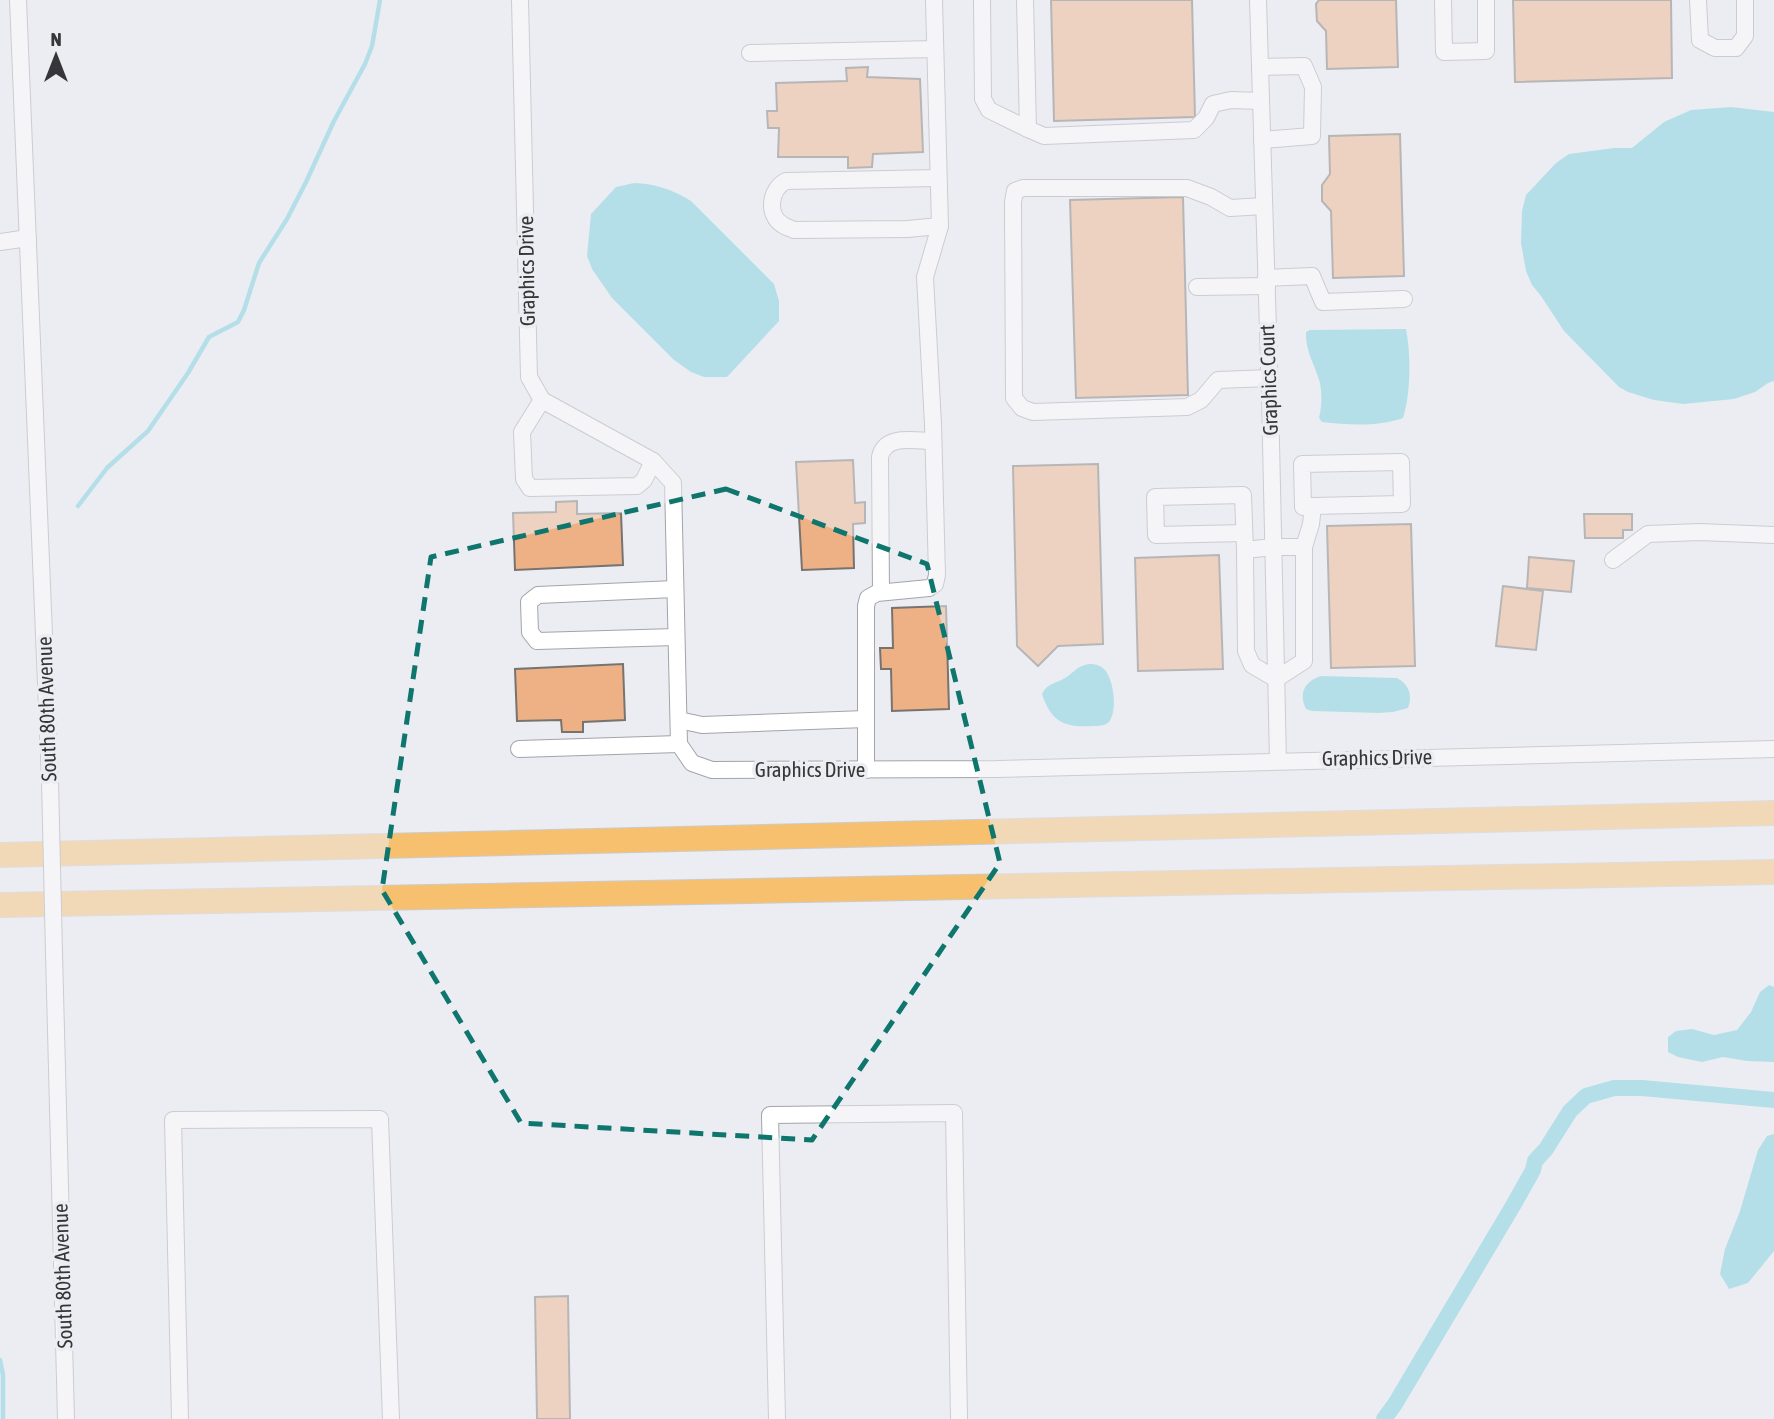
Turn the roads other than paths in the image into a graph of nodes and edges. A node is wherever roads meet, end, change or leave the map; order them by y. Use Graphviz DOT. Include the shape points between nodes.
graph roads {
  1 [pos="18,0"];
  2 [pos="520,0"];
  3 [pos="934,0"];
  4 [pos="982,0"];
  5 [pos="1025,0"];
  6 [pos="1258,0"];
  7 [pos="1443,0"];
  8 [pos="1486,0"];
  9 [pos="1699,0"];
  10 [pos="1745,0"];
  11 [pos="935,50"];
  12 [pos="750,53"];
  13 [pos="1260,67"];
  14 [pos="1261,101"];
  15 [pos="1028,129"];
  16 [pos="1262,140"];
  17 [pos="938,178"];
  18 [pos="1264,206"];
  19 [pos="940,226"];
  20 [pos="28,239"];
  21 [pos="0,242"];
  22 [pos="1266,282"];
  23 [pos="1197,287"];
  24 [pos="1404,299"];
  25 [pos="1269,378"];
  26 [pos="542,400"];
  27 [pos="933,441"];
  28 [pos="653,461"];
  29 [pos="1313,506"];
  30 [pos="1774,535"];
  31 [pos="1244,541"];
  32 [pos="1273,547"];
  33 [pos="1304,547"];
  34 [pos="1613,559"];
  35 [pos="676,589"];
  36 [pos="881,592"];
  37 [pos="676,637"];
  38 [pos="1276,679"];
  39 [pos="866,719"];
  40 [pos="679,720"];
  41 [pos="679,744"];
  42 [pos="519,749"];
  43 [pos="1774,749"];
  44 [pos="1278,761"];
  45 [pos="866,770"];
  46 [pos="1774,813"];
  47 [pos="0,855"];
  48 [pos="1774,872"];
  49 [pos="0,905"];
  50 [pos="66,1419"];
  51 [pos="180,1419"];
  52 [pos="391,1419"];
  53 [pos="777,1419"];
  54 [pos="959,1419"];
  1 -- 20 [label="street, South 80th Avenue"];
  2 -- 26 [label="street, Graphics Drive" via="529,377"];
  3 -- 11 [label="street"];
  4 -- 15 [label="street" via="983,99 989,110"];
  5 -- 15 [label="street"];
  6 -- 13 [label="street, Graphics Court"];
  7 -- 8 [label="street" via="1444,52 1486,51"];
  9 -- 10 [label="street" via="1700,40 1715,48 1736,48 1745,36"];
  11 -- 12 [label="street"];
  11 -- 17 [label="street"];
  13 -- 14 [label="street, Graphics Court"];
  13 -- 16 [label="street" via="1304,66 1313,87 1312,136"];
  14 -- 15 [label="street" via="1213,104 1194,130 1044,136"];
  14 -- 16 [label="street, Graphics Court"];
  16 -- 18 [label="street, Graphics Court"];
  17 -- 19 [label="street"];
  17 -- 19 [label="street" via="786,181 774,191 772,201 774,216 794,230"];
  18 -- 22 [label="street, Graphics Court"];
  18 -- 25 [label="street" via="1230,208 1187,188 1015,191 1014,398 1033,412 1187,407 1201,400 1219,380"];
  19 -- 27 [label="street" via="925,276"];
  20 -- 21 [label="street"];
  20 -- 50 [label="street, South 80th Avenue, bridge" via="50,781"];
  22 -- 23 [label="street"];
  22 -- 24 [label="street" via="1312,276 1324,302"];
  22 -- 25 [label="street, Graphics Court"];
  25 -- 32 [label="street, Graphics Court"];
  26 -- 28 [label="street"];
  26 -- 28 [label="street" via="522,432 524,479 530,488 636,486"];
  27 -- 36 [label="street" via="902,440 882,449"];
  27 -- 36 [label="street" via="935,584"];
  28 -- 35 [label="street" via="673,483"];
  29 -- 29 [label="street" via="1402,504 1401,462 1302,464 1303,507"];
  29 -- 33 [label="street"];
  30 -- 34 [label="street" via="1648,534"];
  31 -- 31 [label="street" via="1243,495 1155,497 1156,535"];
  31 -- 32 [label="street"];
  31 -- 38 [label="street" via="1245,651 1252,665"];
  32 -- 33 [label="street"];
  32 -- 38 [label="street, Graphics Court"];
  33 -- 38 [label="street" via="1304,661"];
  35 -- 37 [label="street"];
  35 -- 37 [label="street" via="538,595 529,602 530,632 537,641"];
  36 -- 39 [label="street" via="868,598 866,606"];
  37 -- 40 [label="street"];
  38 -- 44 [label="street, Graphics Court"];
  39 -- 40 [label="street" via="702,725"];
  39 -- 45 [label="street"];
  40 -- 41 [label="street"];
  41 -- 42 [label="street"];
  41 -- 45 [label="street, Graphics Drive" via="692,763 712,770"];
  43 -- 44 [label="street, Graphics Drive"];
  44 -- 45 [label="street, Graphics Drive"];
  46 -- 47 [label="highway"];
  48 -- 49 [label="highway"];
  51 -- 52 [label="street" via="173,1120 380,1119"];
  53 -- 54 [label="street" via="770,1115 954,1113"];
}
